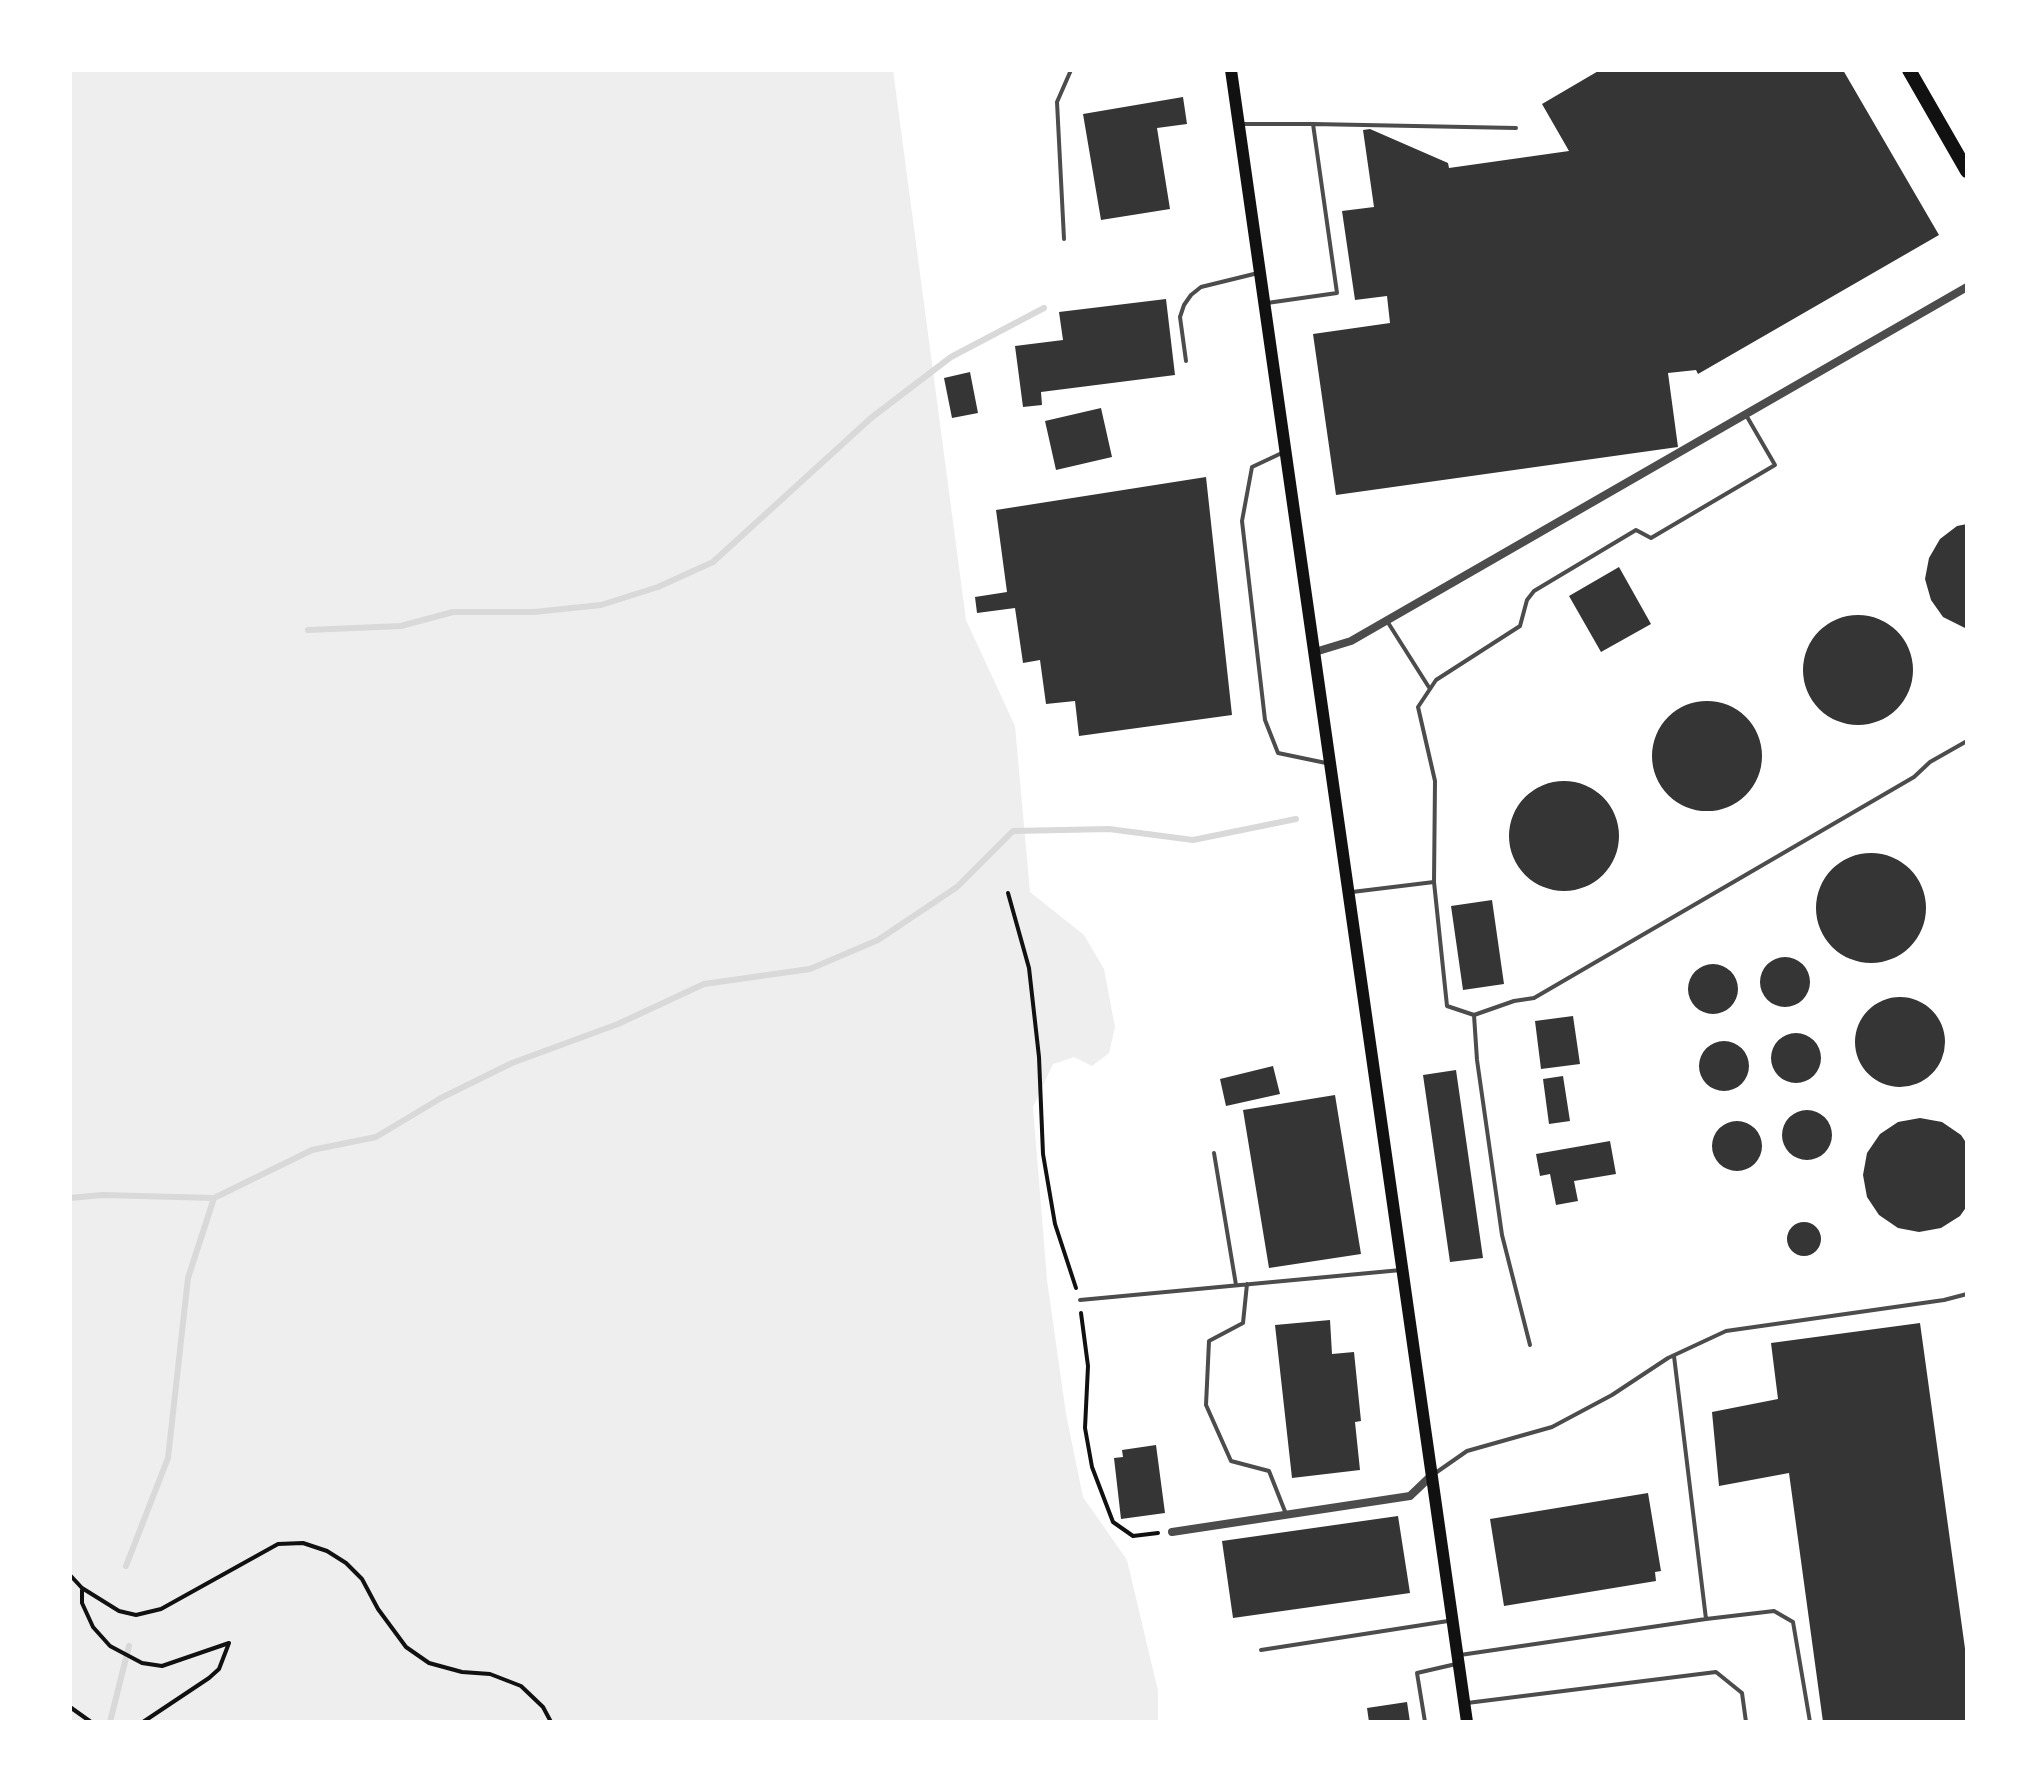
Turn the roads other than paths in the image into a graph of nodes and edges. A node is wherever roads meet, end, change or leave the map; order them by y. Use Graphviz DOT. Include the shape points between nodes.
graph roads {
  1 [pos="1071,70"];
  2 [pos="1231,70"];
  3 [pos="1909,70"];
  4 [pos="1239,124"];
  5 [pos="1313,124"];
  6 [pos="1516,128"];
  7 [pos="1967,171"];
  8 [pos="1064,239"];
  9 [pos="1260,273"];
  10 [pos="1967,287"];
  11 [pos="1264,303"];
  12 [pos="1186,361"];
  13 [pos="1746,415"];
  14 [pos="1286,451"];
  15 [pos="1387,621"];
  16 [pos="1315,652"];
  17 [pos="1430,689"];
  18 [pos="1967,741"];
  19 [pos="1331,764"];
  20 [pos="1434,882"];
  21 [pos="1349,893"];
  22 [pos="1474,1015"];
  23 [pos="1214,1153"];
  24 [pos="1403,1269"];
  25 [pos="1247,1284"];
  26 [pos="1236,1285"];
  27 [pos="1967,1294"];
  28 [pos="1080,1300"];
  29 [pos="1530,1345"];
  30 [pos="1674,1356"];
  31 [pos="1432,1475"];
  32 [pos="1286,1514"];
  33 [pos="1172,1532"];
  34 [pos="1706,1619"];
  35 [pos="1453,1620"];
  36 [pos="1261,1650"];
  37 [pos="1458,1659"];
  38 [pos="1464,1704"];
  39 [pos="1425,1722"];
  40 [pos="1467,1722"];
  41 [pos="1746,1722"];
  42 [pos="1810,1722"];
  1 -- 8 [label="lane" via="1057,102"];
  2 -- 4 [label="main road"];
  3 -- 7 [label="highway"];
  4 -- 5 [label="lane"];
  4 -- 9 [label="main road"];
  5 -- 6 [label="lane"];
  5 -- 11 [label="lane" via="1337,293"];
  9 -- 11 [label="main road"];
  9 -- 12 [label="lane" via="1201,287 1191,295 1180,317"];
  10 -- 13 [label="street"];
  11 -- 14 [label="main road"];
  13 -- 15 [label="street"];
  13 -- 17 [label="lane" via="1775,465 1651,538 1636,530 1534,591 1520,626"];
  14 -- 16 [label="main road"];
  14 -- 19 [label="lane" via="1252,467 1242,521 1265,720 1278,753"];
  15 -- 16 [label="street" via="1351,641"];
  15 -- 17 [label="lane"];
  16 -- 19 [label="main road"];
  17 -- 20 [label="lane" via="1418,707 1435,781"];
  18 -- 22 [label="lane" via="1534,998"];
  19 -- 21 [label="main road"];
  20 -- 21 [label="lane"];
  20 -- 22 [label="lane" via="1447,1006"];
  21 -- 24 [label="main road"];
  22 -- 29 [label="lane" via="1502,1235"];
  23 -- 26 [label="lane"];
  24 -- 25 [label="lane"];
  24 -- 31 [label="main road"];
  25 -- 26 [label="lane"];
  25 -- 32 [label="lane" via="1243,1323 1209,1341 1206,1405 1231,1461 1269,1471"];
  26 -- 28 [label="lane"];
  27 -- 30 [label="lane" via="1726,1331"];
  30 -- 31 [label="lane" via="1552,1427 1467,1451"];
  30 -- 34 [label="lane"];
  31 -- 32 [label="street" via="1410,1496"];
  31 -- 35 [label="main road"];
  32 -- 33 [label="street"];
  34 -- 37 [label="lane"];
  34 -- 42 [label="lane" via="1774,1611 1793,1622"];
  35 -- 36 [label="lane"];
  35 -- 37 [label="main road"];
  37 -- 38 [label="main road"];
  37 -- 39 [label="lane" via="1417,1673"];
  38 -- 40 [label="main road"];
  38 -- 41 [label="lane" via="1716,1672 1742,1693"];
}
